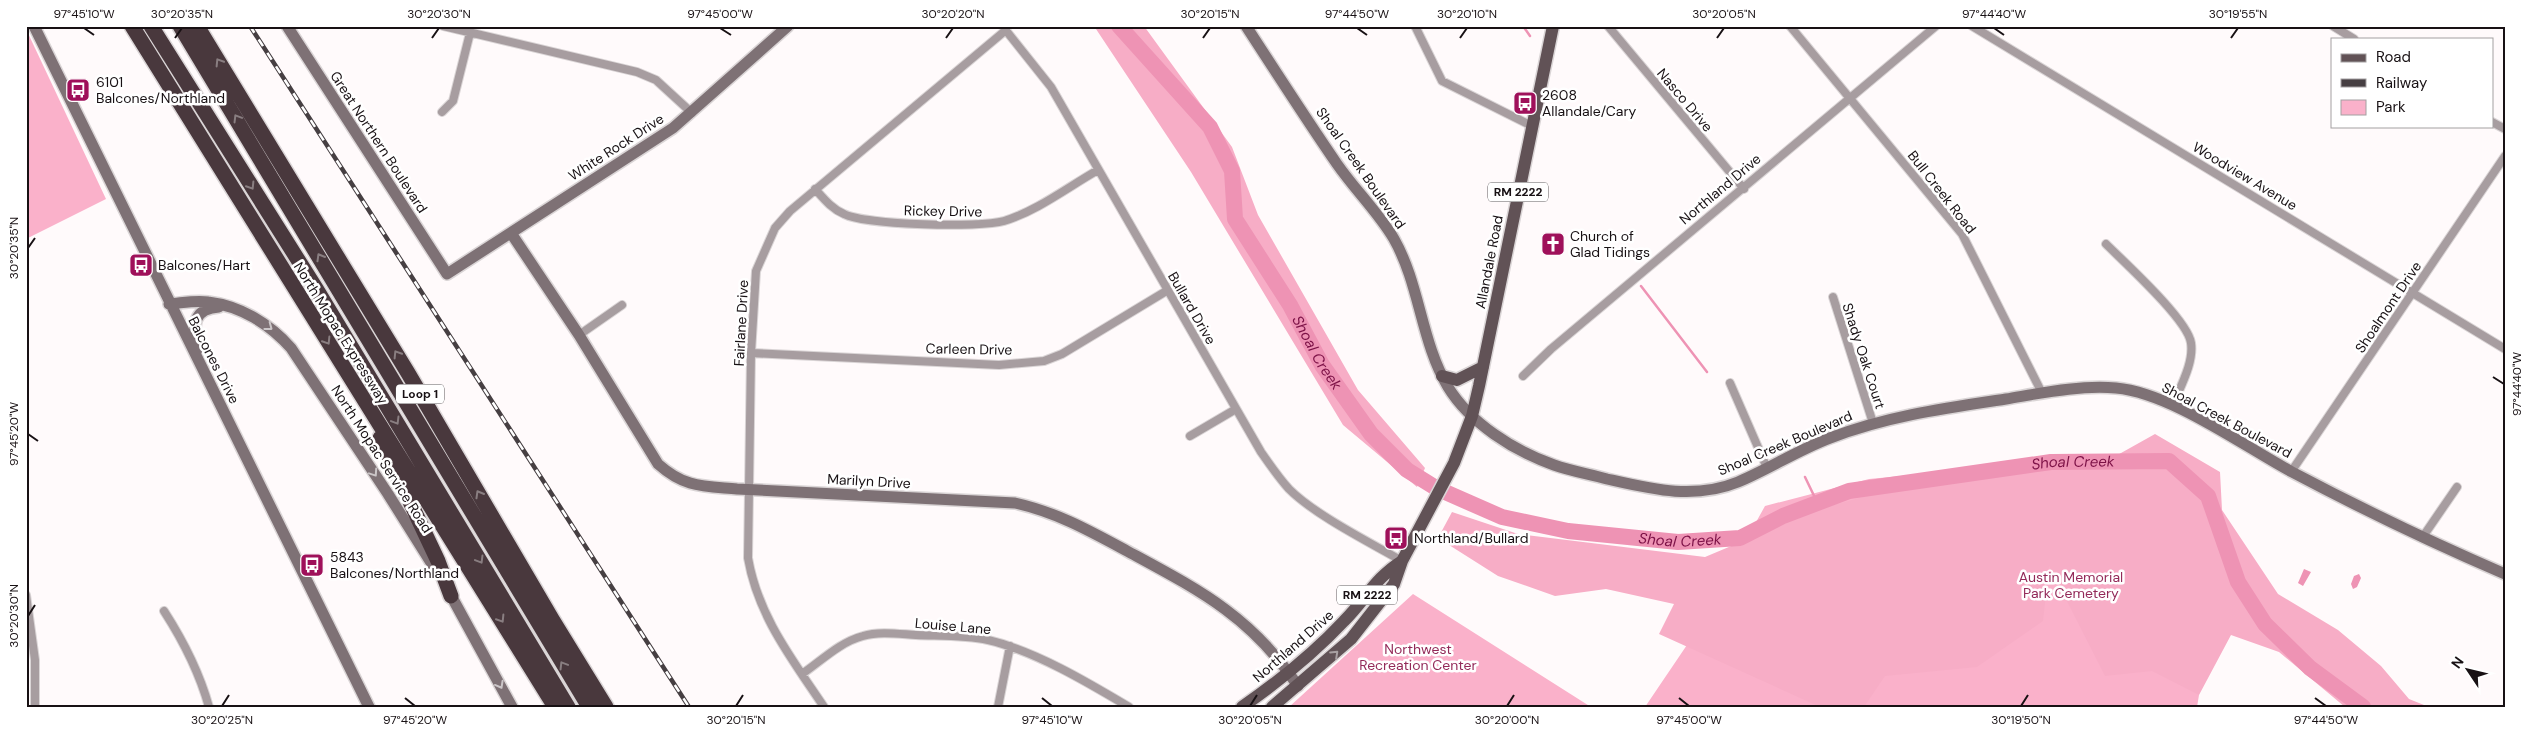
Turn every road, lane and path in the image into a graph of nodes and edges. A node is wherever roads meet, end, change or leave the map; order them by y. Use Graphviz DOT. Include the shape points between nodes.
graph roads {
  1 [pos="34,26"];
  2 [pos="132,26"];
  3 [pos="151,26"];
  4 [pos="180,26"];
  5 [pos="197,26"];
  6 [pos="286,26"];
  7 [pos="443,26"];
  8 [pos="788,26"];
  9 [pos="1246,26"];
  10 [pos="1415,26"];
  11 [pos="1553,26"];
  12 [pos="1608,26"];
  13 [pos="1790,26"];
  14 [pos="1936,26"];
  15 [pos="1972,26"];
  16 [pos="2333,26"];
  17 [pos="1004,28"];
  18 [pos="470,33"];
  19 [pos="2352,38"];
  20 [pos="1850,98"];
  21 [pos="442,112"];
  22 [pos="692,113"];
  23 [pos="1532,126"];
  24 [pos="2505,156"];
  25 [pos="1098,170"];
  26 [pos="815,189"];
  27 [pos="1744,190"];
  28 [pos="256,225"];
  29 [pos="511,233"];
  30 [pos="326,238"];
  31 [pos="2106,244"];
  32 [pos="447,274"];
  33 [pos="1168,290"];
  34 [pos="2413,292"];
  35 [pos="1833,297"];
  36 [pos="170,304"];
  37 [pos="622,305"];
  38 [pos="226,306"];
  39 [pos="579,335"];
  40 [pos="2505,349"];
  41 [pos="751,353"];
  42 [pos="198,359"];
  43 [pos="361,365"];
  44 [pos="1483,367"];
  45 [pos="390,374"];
  46 [pos="1442,376"];
  47 [pos="1523,376"];
  48 [pos="1730,383"];
  49 [pos="2042,393"];
  50 [pos="363,400"];
  51 [pos="2173,405"];
  52 [pos="1236,409"];
  53 [pos="1472,416"];
  54 [pos="1872,423"];
  55 [pos="1190,436"];
  56 [pos="1767,468"];
  57 [pos="2291,472"];
  58 [pos="2457,488"];
  59 [pos="749,490"];
  60 [pos="2422,538"];
  61 [pos="1402,561"];
  62 [pos="2505,574"];
  63 [pos="26,595"];
  64 [pos="451,596"];
  65 [pos="27,605"];
  66 [pos="164,612"];
  67 [pos="1010,646"];
  68 [pos="1289,672"];
  69 [pos="802,674"];
  70 [pos="1298,686"];
  71 [pos="35,707"];
  72 [pos="209,707"];
  73 [pos="369,707"];
  74 [pos="512,707"];
  75 [pos="555,707"];
  76 [pos="568,707"];
  77 [pos="589,707"];
  78 [pos="606,707"];
  79 [pos="824,707"];
  80 [pos="998,707"];
  81 [pos="1129,707"];
  82 [pos="1242,707"];
  83 [pos="1272,707"];
  1 -- 36 [label="street, Balcones Drive"];
  2 -- 28 [label="highway, North Mopac Expressway"];
  3 -- 43 [label="highway, one-way" via="318,290"];
  45 -- 4 [label="highway, one-way"];
  30 -- 5 [label="highway, Loop 1, one-way"];
  6 -- 32 [label="street, Great Northern Boulevard"];
  7 -- 18 [label="street"];
  8 -- 22 [label="street, White Rock Drive"];
  9 -- 46 [label="street, Shoal Creek Boulevard" via="1339,167 1396,243 1406,264"];
  10 -- 23 [label="street" via="1442,81"];
  11 -- 23 [label="main road, Allandale Road / RM 2222"];
  12 -- 27 [label="street, Nasco Drive"];
  13 -- 20 [label="street, Bull Creek Road"];
  14 -- 20 [label="street, Northland Drive"];
  15 -- 34 [label="street, Woodview Avenue"];
  16 -- 19 [label="street"];
  17 -- 25 [label="street, Bullard Drive" via="1050,86"];
  17 -- 26 [label="street, Fairlane Drive"];
  18 -- 21 [label="street" via="454,101"];
  18 -- 22 [label="street" via="637,72 656,80"];
  20 -- 27 [label="street, Northland Drive"];
  20 -- 49 [label="street, Bull Creek Road" via="1962,234"];
  22 -- 29 [label="street, White Rock Drive"];
  23 -- 44 [label="main road, Allandale Road / RM 2222"];
  24 -- 34 [label="street, Shoalmont Drive"];
  25 -- 26 [label="street, Rickey Drive" via="1025,212 983,225 862,220 833,208"];
  25 -- 33 [label="street, Bullard Drive"];
  26 -- 41 [label="street, Fairlane Drive" via="775,228 764,249 756,271"];
  27 -- 47 [label="street, Northland Drive" via="1551,349"];
  28 -- 43 [label="highway" via="278,241"];
  28 -- 50 [label="highway, North Mopac Expressway, one-way"];
  29 -- 32 [label="street, White Rock Drive"];
  29 -- 39 [label="street, Marilyn Drive"];
  30 -- 45 [label="highway"];
  78 -- 30 [label="highway, Loop 1, one-way"];
  31 -- 51 [label="street" via="2181,322 2191,342 2190,360"];
  33 -- 41 [label="street, Carleen Drive" via="1062,354 1044,361 999,364"];
  33 -- 52 [label="street, Bullard Drive"];
  34 -- 40 [label="street, Woodview Avenue"];
  34 -- 57 [label="street, Shoalmont Drive"];
  35 -- 54 [label="street, Shady Oak Court"];
  36 -- 38 [label="street, North Mopac Service Road" via="207,302"];
  36 -- 42 [label="street, Balcones Drive"];
  37 -- 39 [label="street"];
  38 -- 42 [label="street" via="207,309 196,319"];
  38 -- 64 [label="street, North Mopac Service Road, one-way" via="263,323 291,348"];
  39 -- 59 [label="street, Marilyn Drive" via="658,464 674,478 692,485"];
  41 -- 59 [label="street, Fairlane Drive"];
  42 -- 73 [label="street, Balcones Drive"];
  43 -- 76 [label="highway, one-way"];
  44 -- 46 [label="main road" via="1457,380"];
  44 -- 53 [label="main road, Allandale Road / RM 2222"];
  77 -- 45 [label="highway, one-way"];
  46 -- 53 [label="street, Shoal Creek Boulevard"];
  48 -- 56 [label="street"];
  49 -- 51 [label="street, Shoal Creek Boulevard" via="2118,388 2150,395"];
  49 -- 54 [label="street, Shoal Creek Boulevard"];
  50 -- 64 [label="highway"];
  50 -- 75 [label="highway, North Mopac Expressway, one-way"];
  51 -- 57 [label="street, Shoal Creek Boulevard"];
  52 -- 55 [label="street"];
  52 -- 61 [label="street, Bullard Drive" via="1261,452 1290,490 1310,506"];
  53 -- 56 [label="street, Shoal Creek Boulevard" via="1520,449 1553,465 1646,489 1698,492 1733,484"];
  53 -- 61 [label="main road, Northland Drive / RM 2222" via="1454,463"];
  54 -- 56 [label="street, Shoal Creek Boulevard" via="1824,440"];
  57 -- 60 [label="street, Shoal Creek Boulevard"];
  58 -- 60 [label="street"];
  59 -- 68 [label="street, Marilyn Drive" via="1015,503 1041,509 1198,589 1250,628"];
  59 -- 69 [label="street, Fairlane Drive" via="748,558 752,581 772,628"];
  60 -- 62 [label="street, Shoal Creek Boulevard"];
  61 -- 68 [label="main road, Northland Drive / RM 2222" via="1384,573 1345,620"];
  70 -- 61 [label="main road, Northland Drive / RM 2222, one-way" via="1351,639 1394,584"];
  63 -- 65 [label="street"];
  64 -- 74 [label="street, North Mopac Service Road, one-way"];
  65 -- 71 [label="street" via="35,660"];
  66 -- 72 [label="street" via="187,647"];
  67 -- 69 [label="street, Louise Lane" via="964,637 864,636 846,643"];
  67 -- 80 [label="street"];
  67 -- 81 [label="street, Louise Lane"];
  68 -- 70 [label="street, Marilyn Drive"];
  68 -- 82 [label="main road, Northland Drive / RM 2222"];
  69 -- 79 [label="street, Fairlane Drive"];
  70 -- 83 [label="main road, Northland Drive / RM 2222"];
}
